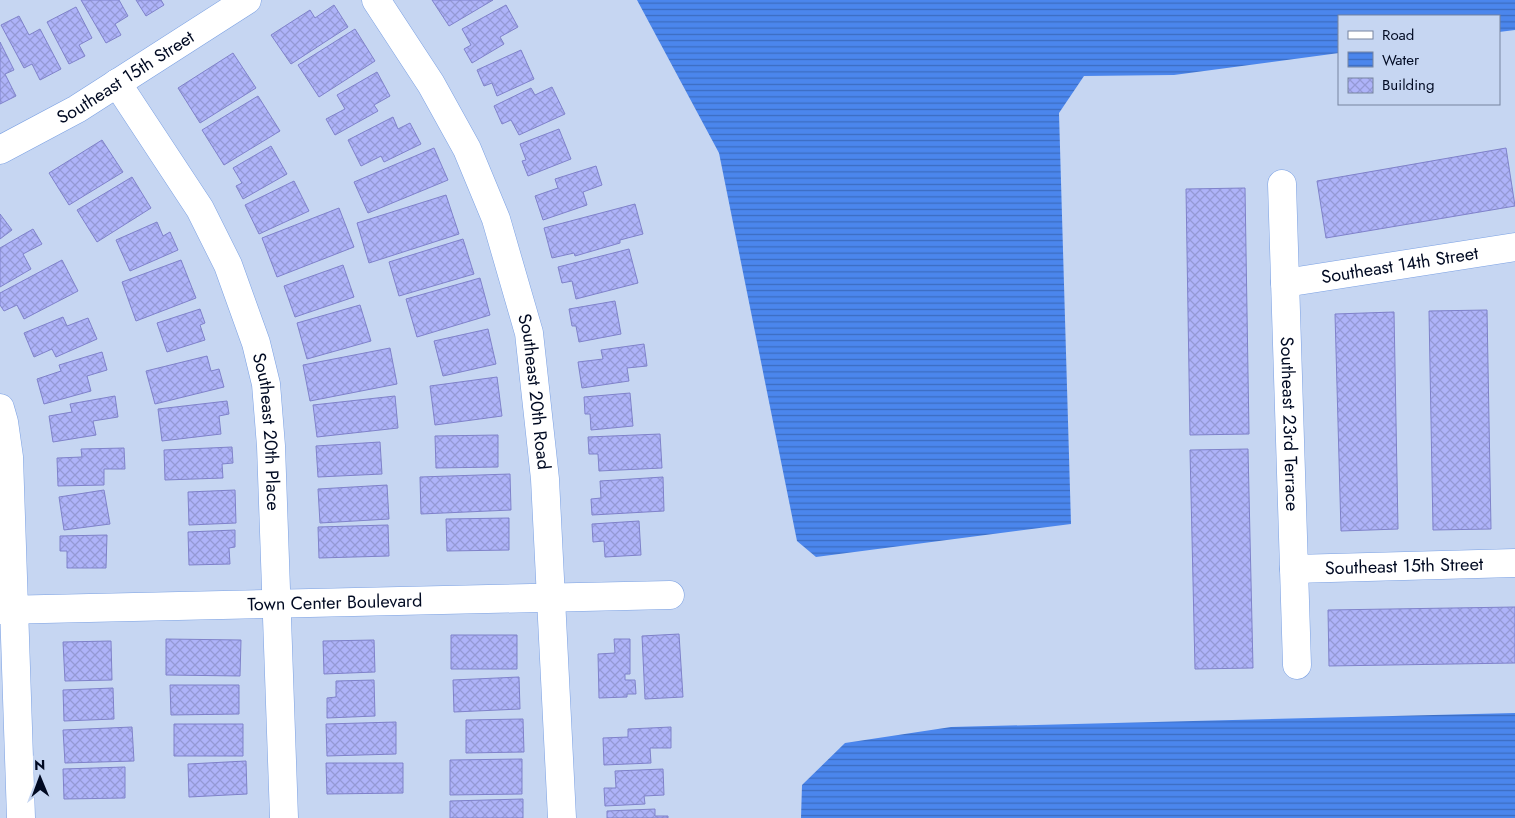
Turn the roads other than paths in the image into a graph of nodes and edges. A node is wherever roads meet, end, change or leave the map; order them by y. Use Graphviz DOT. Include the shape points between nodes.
graph roads {
  1 [pos="247,0"];
  2 [pos="376,0"];
  3 [pos="118,83"];
  4 [pos="0,150"];
  5 [pos="1282,184"];
  6 [pos="1515,248"];
  7 [pos="1285,283"];
  8 [pos="0,408"];
  9 [pos="1515,563"];
  10 [pos="1294,569"];
  11 [pos="670,595"];
  12 [pos="550,598"];
  13 [pos="278,604"];
  14 [pos="7,610"];
  15 [pos="1297,665"];
  16 [pos="21,818"];
  17 [pos="284,818"];
  18 [pos="562,818"];
  1 -- 3 [label="street, Southeast 15th Street"];
  2 -- 12 [label="street, Southeast 20th Road" via="431,84 467,149 496,220 518,288 529,333 536,391 545,479"];
  3 -- 4 [label="street, Southeast 15th Street"];
  3 -- 13 [label="street, Southeast 20th Place" via="200,208 228,265 256,343 266,384"];
  5 -- 7 [label="street, Southeast 23rd Terrace"];
  6 -- 7 [label="street, Southeast 14th Street"];
  7 -- 10 [label="street, Southeast 23rd Terrace"];
  8 -- 14 [label="street" via="9,457"];
  9 -- 10 [label="street, Southeast 15th Street"];
  10 -- 15 [label="street, Southeast 23rd Terrace"];
  11 -- 12 [label="street, Town Center Boulevard"];
  12 -- 13 [label="street, Town Center Boulevard"];
  12 -- 18 [label="street, Southeast 20th Road"];
  13 -- 14 [label="street, Town Center Boulevard"];
  13 -- 17 [label="street, Southeast 20th Place"];
  14 -- 16 [label="street"];
}
